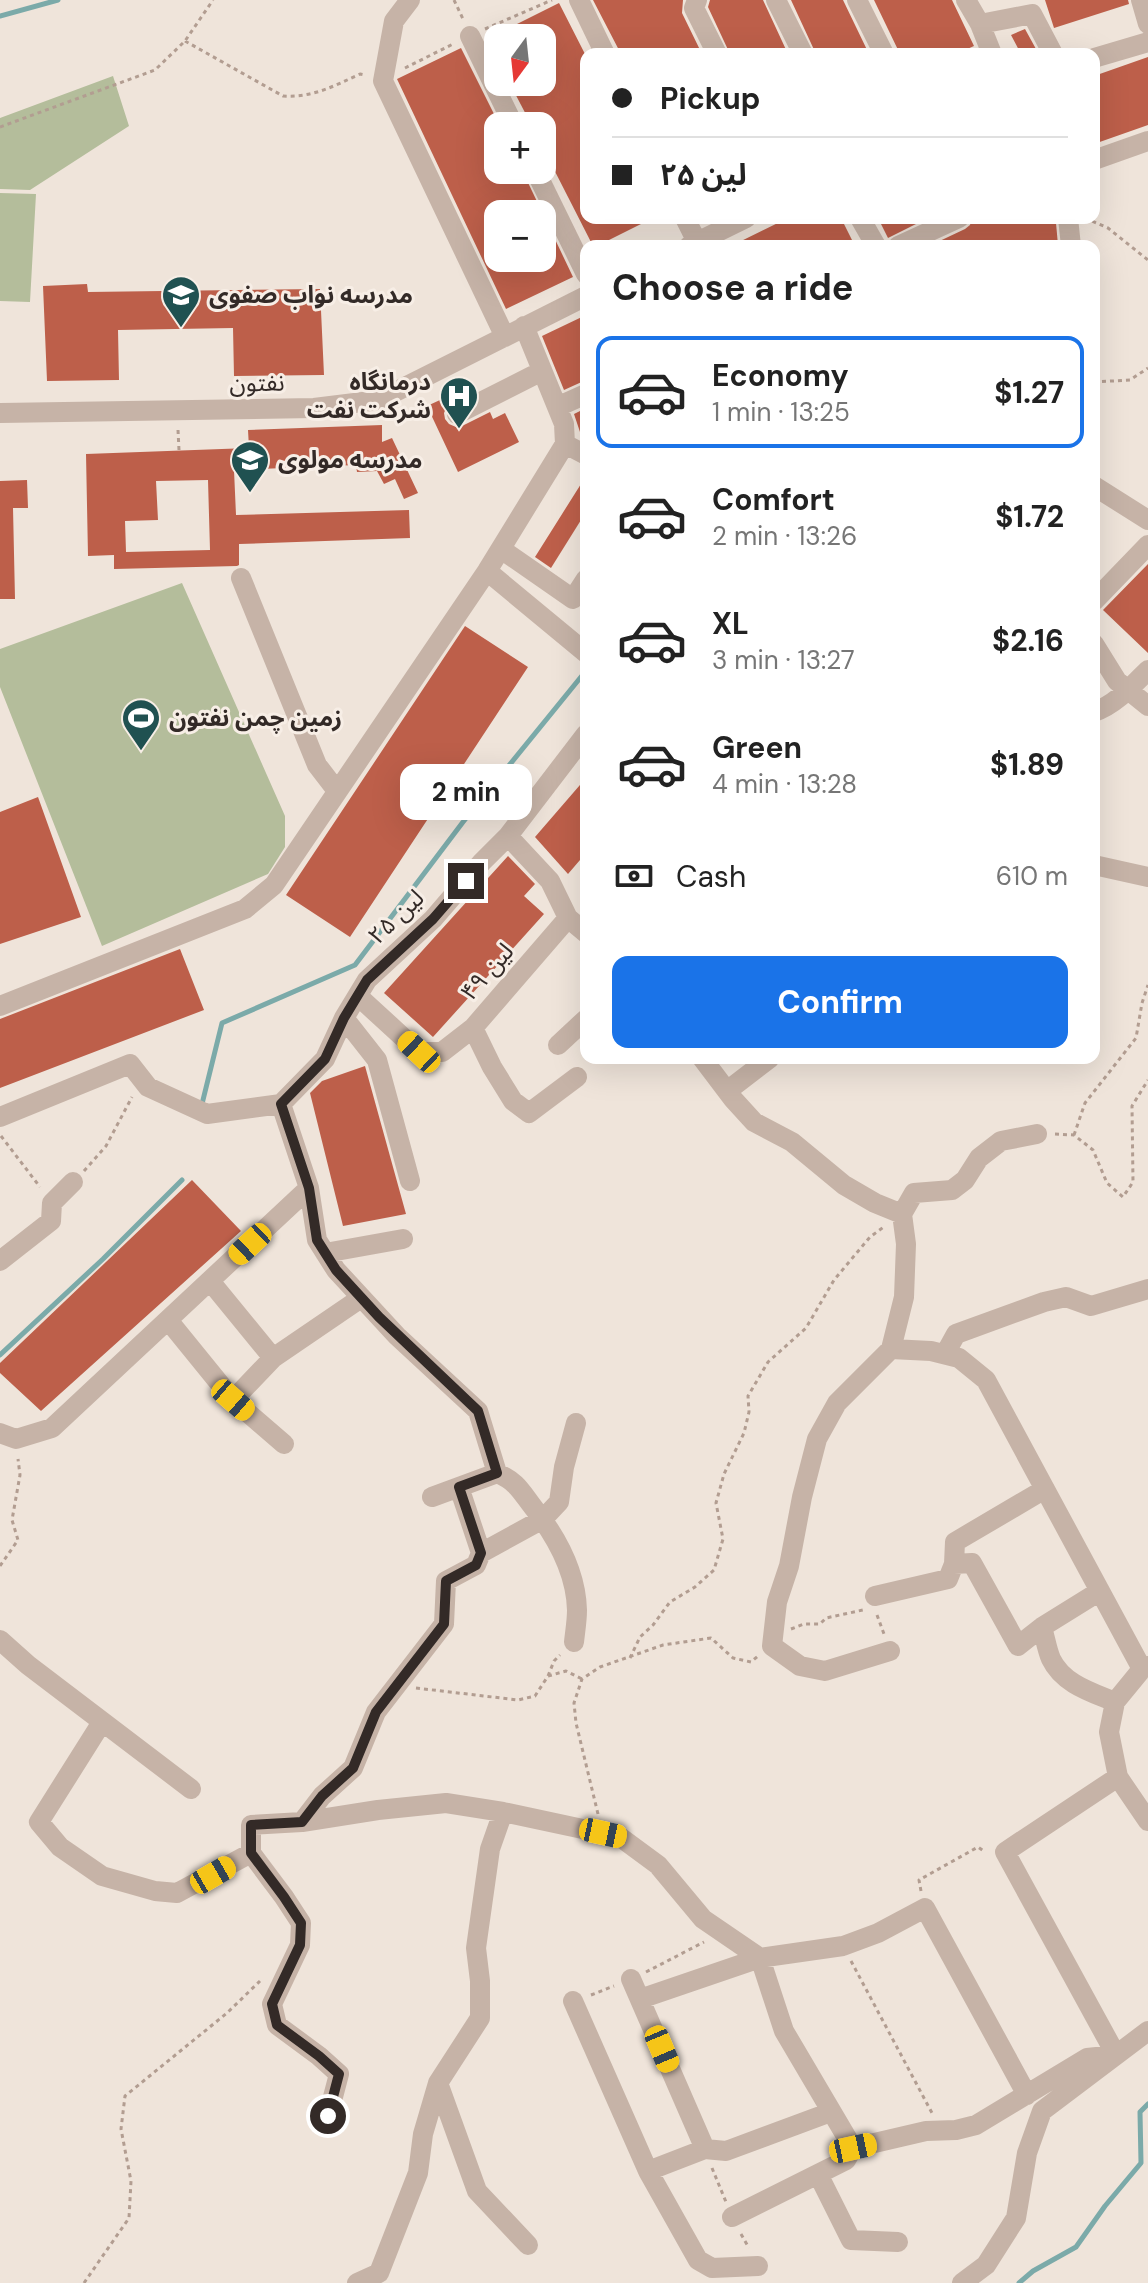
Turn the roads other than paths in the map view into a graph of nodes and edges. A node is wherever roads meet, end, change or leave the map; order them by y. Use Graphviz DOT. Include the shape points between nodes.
graph roads {
  1 [pos="410,0"];
  2 [pos="579,0"];
  3 [pos="697,0"];
  4 [pos="776,0"];
  5 [pos="857,0"];
  6 [pos="966,0"];
  7 [pos="1141,0"];
  8 [pos="980,24"];
  9 [pos="1148,24"];
  10 [pos="470,36"];
  11 [pos="1148,42"];
  12 [pos="602,48"];
  13 [pos="714,48"];
  14 [pos="800,48"];
  15 [pos="881,48"];
  16 [pos="990,48"];
  17 [pos="1050,48"];
  18 [pos="1100,56"];
  19 [pos="507,112"];
  20 [pos="1148,141"];
  21 [pos="1100,158"];
  22 [pos="542,184"];
  23 [pos="734,224"];
  24 [pos="946,224"];
  25 [pos="701,240"];
  26 [pos="911,240"];
  27 [pos="580,262"];
  28 [pos="580,299"];
  29 [pos="524,326"];
  30 [pos="505,337"];
  31 [pos="542,371"];
  32 [pos="580,397"];
  33 [pos="557,407"];
  34 [pos="0,413"];
  35 [pos="457,414"];
  36 [pos="565,444"];
  37 [pos="580,452"];
  38 [pos="1100,490"];
  39 [pos="1148,520"];
  40 [pos="1148,545"];
  41 [pos="501,549"];
  42 [pos="487,571"];
  43 [pos="241,578"];
  44 [pos="580,588"];
  45 [pos="1100,595"];
  46 [pos="580,648"];
  47 [pos="1100,654"];
  48 [pos="1148,670"];
  49 [pos="1128,690"];
  50 [pos="1148,706"];
  51 [pos="1100,710"];
  52 [pos="580,742"];
  53 [pos="337,791"];
  54 [pos="508,836"];
  55 [pos="1100,866"];
  56 [pos="1148,877"];
  57 [pos="568,918"];
  58 [pos="580,928"];
  59 [pos="358,996"];
  60 [pos="0,1006"];
  61 [pos="344,1018"];
  62 [pos="580,1025"];
  63 [pos="473,1028"];
  64 [pos="558,1045"];
  65 [pos="707,1064"];
  66 [pos="762,1064"];
  67 [pos="577,1077"];
  68 [pos="727,1091"];
  69 [pos="281,1104"];
  70 [pos="0,1117"];
  71 [pos="1037,1134"];
  72 [pos="410,1181"];
  73 [pos="73,1182"];
  74 [pos="309,1188"];
  75 [pos="902,1214"];
  76 [pos="403,1239"];
  77 [pos="325,1253"];
  78 [pos="0,1261"];
  79 [pos="210,1281"];
  80 [pos="1148,1289"];
  81 [pos="361,1298"];
  82 [pos="168,1320"];
  83 [pos="891,1349"];
  84 [pos="945,1354"];
  85 [pos="273,1358"];
  86 [pos="233,1400"];
  87 [pos="576,1423"];
  88 [pos="8,1436"];
  89 [pos="284,1444"];
  90 [pos="497,1473"];
  91 [pos="459,1487"];
  92 [pos="1045,1489"];
  93 [pos="432,1497"];
  94 [pos="543,1519"];
  95 [pos="481,1553"];
  96 [pos="954,1564"];
  97 [pos="1100,1591"];
  98 [pos="875,1596"];
  99 [pos="1042,1627"];
  100 [pos="0,1640"];
  101 [pos="574,1642"];
  102 [pos="890,1651"];
  103 [pos="1145,1668"];
  104 [pos="1115,1702"];
  105 [pos="102,1722"];
  106 [pos="1118,1777"];
  107 [pos="191,1789"];
  108 [pos="1144,1808"];
  109 [pos="503,1812"];
  110 [pos="302,1822"];
  111 [pos="251,1853"];
  112 [pos="760,1958"];
  113 [pos="631,1979"];
  114 [pos="640,1999"];
  115 [pos="573,2001"];
  116 [pos="1148,2031"];
  117 [pos="1116,2055"];
  118 [pos="438,2083"];
  119 [pos="1027,2095"];
  120 [pos="831,2112"];
  121 [pos="328,2116"];
  122 [pos="853,2148"];
  123 [pos="705,2149"];
  124 [pos="648,2171"];
  125 [pos="818,2174"];
  126 [pos="732,2217"];
  127 [pos="898,2242"];
  128 [pos="528,2245"];
  129 [pos="758,2266"];
  130 [pos="382,2278"];
  131 [pos="357,2283"];
  132 [pos="962,2283"];
  1 -- 30 [label="street" via="394,21 383,81"];
  2 -- 12 [label="street"];
  3 -- 13 [label="street" via="694,8"];
  4 -- 14 [label="street"];
  5 -- 15 [label="street"];
  6 -- 8 [label="street"];
  7 -- 9 [label="street"];
  8 -- 16 [label="street"];
  8 -- 17 [label="street" via="1032,14"];
  10 -- 19 [label="street"];
  11 -- 18 [label="street"];
  20 -- 21 [label="street"];
  22 -- 27 [label="street"];
  23 -- 25 [label="street"];
  24 -- 26 [label="street"];
  28 -- 29 [label="street, نفتون"];
  29 -- 30 [label="street, نفتون"];
  29 -- 31 [label="street"];
  30 -- 34 [label="street, نفتون" via="379,400 314,408"];
  31 -- 33 [label="street"];
  31 -- 35 [label="street"];
  32 -- 33 [label="street"];
  33 -- 36 [label="street"];
  36 -- 37 [label="street"];
  36 -- 41 [label="street"];
  38 -- 39 [label="street"];
  40 -- 45 [label="street"];
  41 -- 42 [label="street"];
  41 -- 44 [label="street" via="573,599"];
  42 -- 46 [label="street"];
  42 -- 53 [label="street"];
  43 -- 53 [label="street" via="317,765"];
  47 -- 49 [label="street"];
  48 -- 49 [label="street"];
  49 -- 50 [label="street"];
  49 -- 51 [label="street"];
  52 -- 54 [label="street, لین ۲۵"];
  53 -- 60 [label="street" via="274,885 245,909"];
  54 -- 57 [label="street" via="550,881"];
  54 -- 59 [label="street, لین ۲۵" via="433,919 367,980"];
  55 -- 56 [label="street"];
  57 -- 58 [label="street"];
  57 -- 63 [label="street, لین ۴۹"];
  59 -- 61 [label="street, لین ۲۵"];
  59 -- 63 [label="street, لین ۴۹" via="419,1052 442,1052"];
  61 -- 69 [label="street, لین ۲۵" via="325,1059"];
  61 -- 72 [label="street" via="377,1060"];
  62 -- 64 [label="street"];
  63 -- 67 [label="street" via="513,1101 529,1113"];
  65 -- 68 [label="street"];
  66 -- 68 [label="street"];
  68 -- 75 [label="street" via="754,1122 792,1142 844,1185"];
  69 -- 70 [label="street" via="207,1114 148,1087 130,1064"];
  69 -- 74 [label="street"];
  71 -- 75 [label="street" via="1001,1141 952,1190 914,1193"];
  73 -- 78 [label="street" via="52,1203 51,1221"];
  74 -- 77 [label="street" via="317,1240"];
  74 -- 79 [label="street"];
  75 -- 83 [label="street" via="904,1297"];
  76 -- 77 [label="street"];
  77 -- 81 [label="street"];
  79 -- 82 [label="street"];
  79 -- 85 [label="street"];
  80 -- 84 [label="street" via="1091,1306 1066,1297 1044,1302 956,1334"];
  81 -- 85 [label="street"];
  81 -- 90 [label="street" via="478,1411"];
  82 -- 86 [label="street"];
  82 -- 88 [label="street" via="52,1428"];
  83 -- 84 [label="street"];
  83 -- 102 [label="street" via="837,1403 817,1439 777,1602 772,1646 800,1666 825,1671"];
  84 -- 92 [label="street" via="959,1358 986,1380"];
  85 -- 86 [label="street"];
  86 -- 89 [label="street"];
  87 -- 94 [label="street" via="559,1502"];
  90 -- 91 [label="street"];
  90 -- 94 [label="street" via="513,1480"];
  91 -- 93 [label="street"];
  91 -- 95 [label="street"];
  92 -- 96 [label="street" via="955,1542"];
  92 -- 97 [label="street"];
  94 -- 95 [label="street"];
  94 -- 101 [label="street" via="570,1573 577,1609"];
  95 -- 110 [label="street" via="476,1565 446,1581 444,1624 376,1712 353,1768"];
  96 -- 98 [label="street" via="948,1579"];
  96 -- 99 [label="street" via="972,1563 1018,1646"];
  97 -- 99 [label="street"];
  97 -- 103 [label="street"];
  99 -- 104 [label="street" via="1051,1659 1064,1677"];
  100 -- 105 [label="street"];
  103 -- 104 [label="street"];
  104 -- 106 [label="street" via="1109,1732"];
  105 -- 107 [label="street"];
  105 -- 111 [label="street" via="39,1822 60,1847 102,1876 177,1893"];
  106 -- 108 [label="street"];
  106 -- 117 [label="street" via="1005,1852"];
  109 -- 110 [label="street" via="446,1803"];
  109 -- 112 [label="street" via="620,1837 658,1865 703,1919"];
  109 -- 118 [label="street" via="490,1849 476,1948 480,2018"];
  110 -- 111 [label="street" via="251,1825"];
  111 -- 121 [label="street" via="301,1923 300,1945 272,2004 277,2025 339,2074"];
  112 -- 114 [label="street"];
  112 -- 119 [label="street" via="843,1946 925,1908"];
  112 -- 120 [label="street" via="784,2031"];
  113 -- 114 [label="street"];
  114 -- 123 [label="street"];
  115 -- 124 [label="street"];
  116 -- 117 [label="street"];
  117 -- 119 [label="street" via="1087,2058"];
  117 -- 132 [label="street" via="1042,2111 1027,2153 1016,2218 986,2265"];
  118 -- 128 [label="street" via="477,2191"];
  118 -- 130 [label="street" via="418,2173"];
  119 -- 122 [label="street" via="976,2125"];
  120 -- 122 [label="street"];
  120 -- 123 [label="street" via="726,2151"];
  122 -- 125 [label="street" via="846,2160"];
  123 -- 124 [label="street"];
  124 -- 129 [label="street" via="698,2260 712,2268"];
  125 -- 126 [label="street"];
  125 -- 127 [label="street" via="851,2240"];
  130 -- 131 [label="street"];
}
